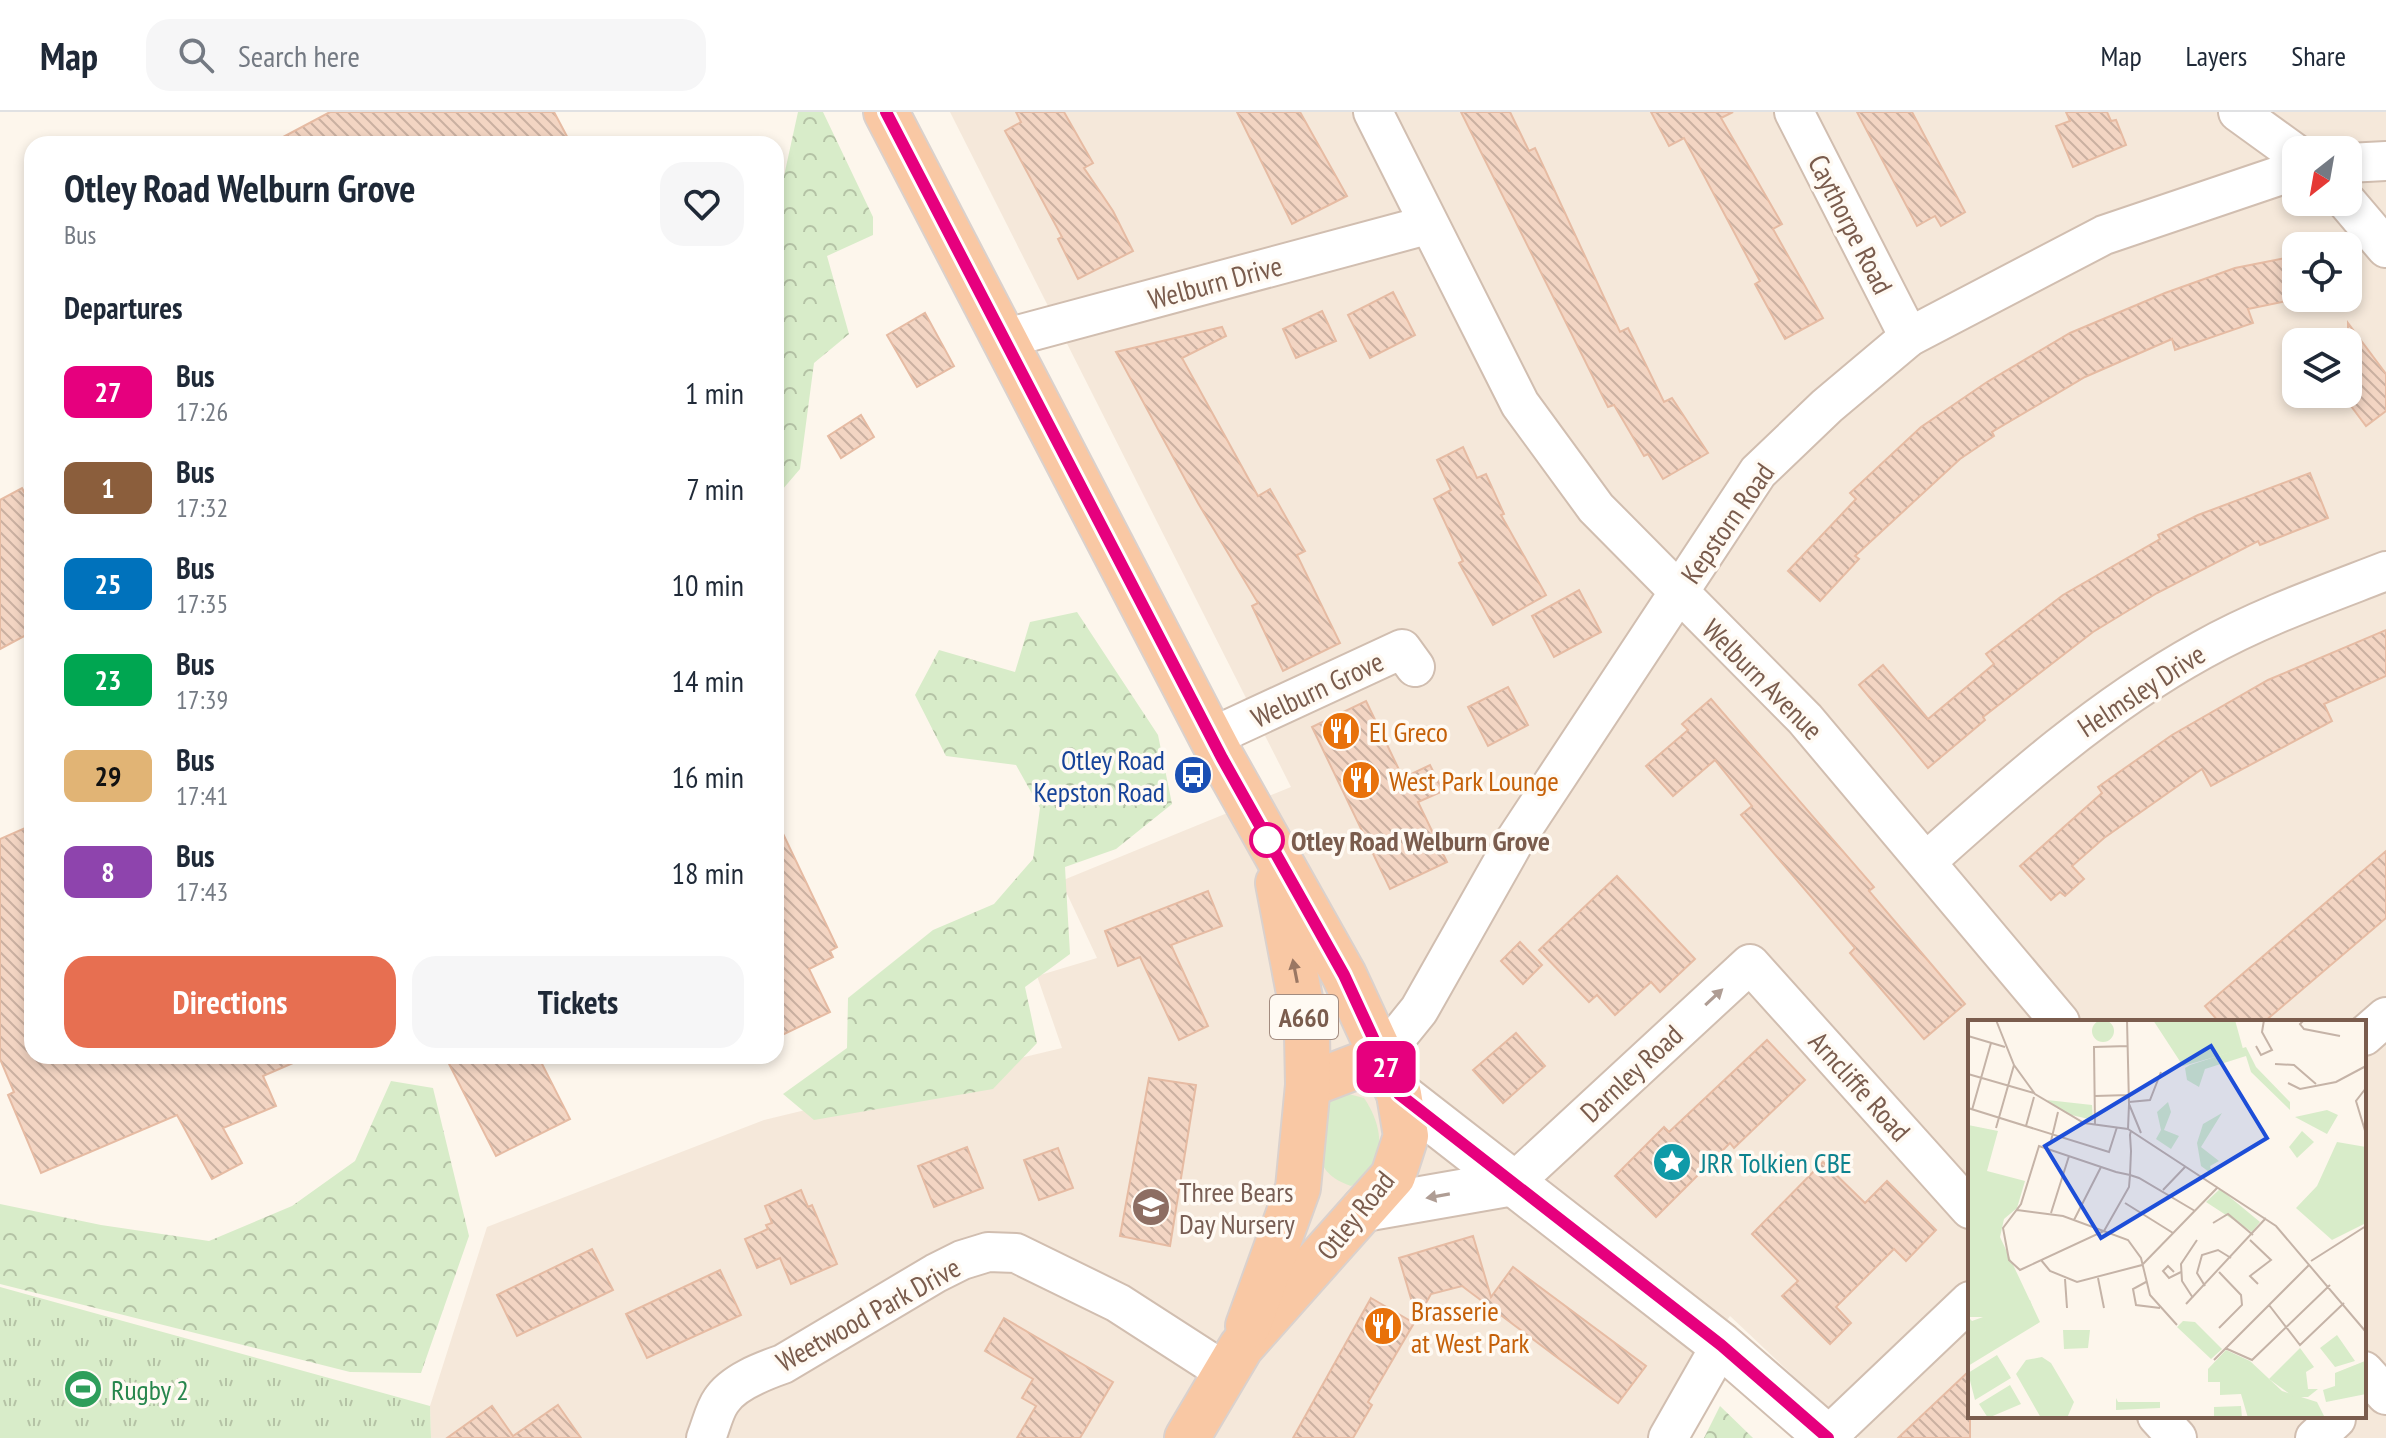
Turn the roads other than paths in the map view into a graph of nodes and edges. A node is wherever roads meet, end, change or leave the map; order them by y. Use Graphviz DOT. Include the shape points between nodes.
graph roads {
  1 [pos="886,112"];
  2 [pos="1373,112"];
  3 [pos="1794,112"];
  4 [pos="2238,112"];
  5 [pos="2282,144"];
  6 [pos="2386,161"];
  7 [pos="2362,162"];
  8 [pos="2282,175"];
  9 [pos="2359,216"];
  10 [pos="1427,225"];
  11 [pos="2386,248"];
  12 [pos="1909,337"];
  13 [pos="1003,339"];
  14 [pos="2386,571"];
  15 [pos="1678,593"];
  16 [pos="1415,667"];
  17 [pos="1212,737"];
  18 [pos="1271,848"];
  19 [pos="1927,861"];
  20 [pos="1750,964"];
  21 [pos="2386,1017"];
  22 [pos="2058,1020"];
  23 [pos="2366,1034"];
  24 [pos="1390,1076"];
  25 [pos="1308,1085"];
  26 [pos="1513,1183"];
  27 [pos="1298,1188"];
  28 [pos="1968,1207"];
  29 [pos="1364,1209"];
  30 [pos="1968,1303"];
  31 [pos="1721,1345"];
  32 [pos="1233,1360"];
  33 [pos="2366,1373"];
  34 [pos="2386,1395"];
  35 [pos="2159,1418"];
  36 [pos="1828,1437"];
  37 [pos="706,1438"];
  38 [pos="1187,1438"];
  39 [pos="1668,1438"];
  40 [pos="2177,1438"];
  1 -- 13 [label="highway, Otley Road / A660"];
  2 -- 10 [label="street, Welburn Avenue"];
  3 -- 12 [label="street, Caythorpe Road"];
  4 -- 5 [label="street"];
  6 -- 7 [label="street"];
  8 -- 12 [label="street, Kepstorn Road" via="2104,235"];
  9 -- 11 [label="street"];
  10 -- 13 [label="street, Welburn Drive"];
  10 -- 15 [label="street, Welburn Avenue" via="1520,404 1596,508"];
  12 -- 15 [label="street, Kepstorn Road" via="1758,472"];
  13 -- 17 [label="highway, Otley Road / A660"];
  14 -- 19 [label="street, Helmsley Drive" via="2264,620 2139,687 2046,754"];
  15 -- 19 [label="street, Welburn Avenue" via="1805,719"];
  15 -- 24 [label="street, Kepstorn Road" via="1514,842 1419,1010"];
  16 -- 17 [label="street, Welburn Grove" via="1402,649"];
  17 -- 18 [label="highway, Otley Road / A660"];
  18 -- 24 [label="highway, Otley Road / A660" via="1344,975"];
  25 -- 18 [label="highway, Otley Road / A660, one-way" via="1307,1035"];
  19 -- 22 [label="street, Welburn Avenue"];
  26 -- 20 [label="street, Darnley Road, one-way"];
  20 -- 28 [label="street, Arncliffe Road"];
  21 -- 23 [label="street"];
  24 -- 25 [label="highway"];
  24 -- 26 [label="street"];
  24 -- 29 [label="highway, Otley Road / A660" via="1406,1136 1393,1176"];
  25 -- 27 [label="highway, Otley Road / A660"];
  26 -- 29 [label="street, one-way"];
  26 -- 31 [label="street"];
  27 -- 29 [label="highway"];
  27 -- 32 [label="highway, Otley Road / A660"];
  29 -- 32 [label="highway, Otley Road / A660"];
  30 -- 36 [label="street"];
  31 -- 36 [label="street"];
  31 -- 39 [label="street"];
  32 -- 37 [label="street, Weetwood Park Drive" via="1016,1253 988,1252 936,1273 737,1387 721,1400"];
  32 -- 38 [label="highway, Otley Road / A660"];
  33 -- 34 [label="street"];
  35 -- 40 [label="street"];
}
